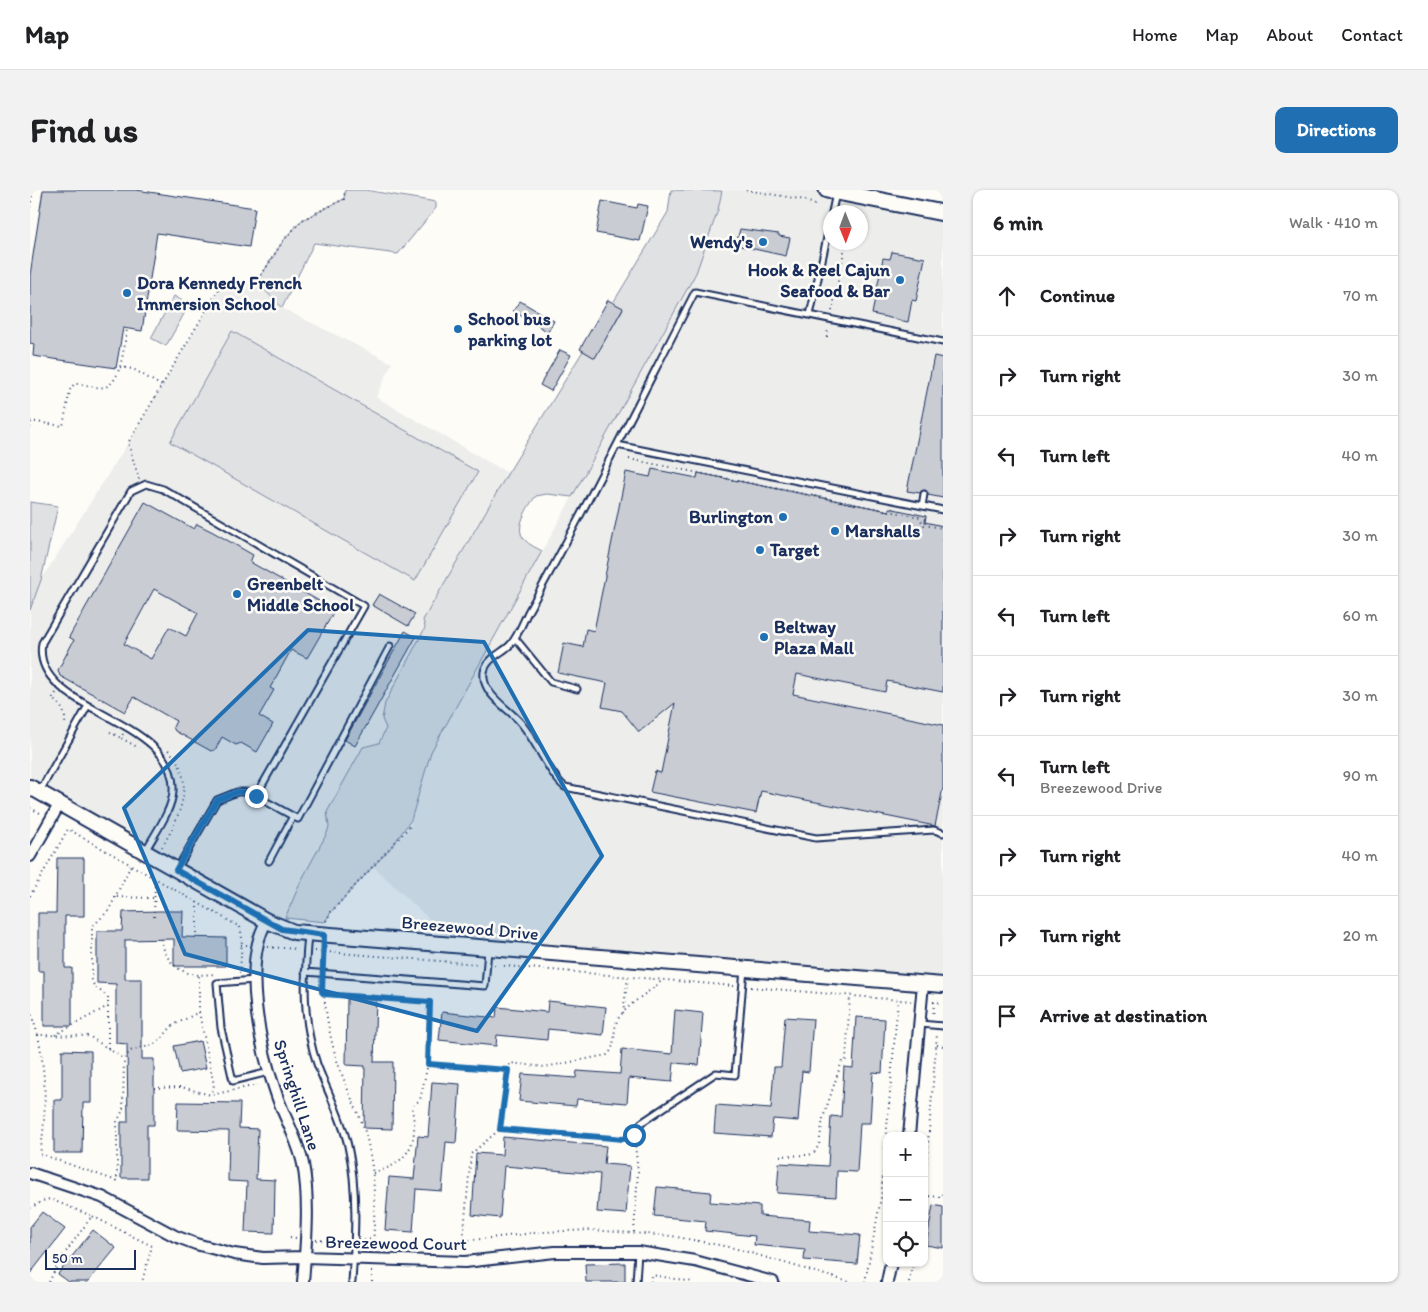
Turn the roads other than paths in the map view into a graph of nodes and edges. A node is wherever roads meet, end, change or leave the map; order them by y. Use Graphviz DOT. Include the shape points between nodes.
graph roads {
  1 [pos="833,191"];
  2 [pos="832,205"];
  3 [pos="943,214"];
  4 [pos="824,250"];
  5 [pos="810,315"];
  6 [pos="943,342"];
  7 [pos="617,445"];
  8 [pos="924,494"];
  9 [pos="922,506"];
  10 [pos="943,510"];
  11 [pos="515,638"];
  12 [pos="390,646"];
  13 [pos="37,659"];
  14 [pos="52,688"];
  15 [pos="577,689"];
  16 [pos="86,709"];
  17 [pos="35,790"];
  18 [pos="256,796"];
  19 [pos="60,804"];
  20 [pos="293,816"];
  21 [pos="943,833"];
  22 [pos="150,855"];
  23 [pos="30,856"];
  24 [pos="269,861"];
  25 [pos="176,870"];
  26 [pos="267,921"];
  27 [pos="308,933"];
  28 [pos="488,948"];
  29 [pos="744,969"];
  30 [pos="305,972"];
  31 [pos="256,980"];
  32 [pos="923,984"];
  33 [pos="943,985"];
  34 [pos="919,1024"];
  35 [pos="943,1026"];
  36 [pos="269,1072"];
  37 [pos="641,1123"];
  38 [pos="909,1132"];
  39 [pos="30,1173"];
  40 [pos="638,1252"];
  41 [pos="304,1256"];
  42 [pos="353,1258"];
  43 [pos="890,1267"];
  44 [pos="303,1282"];
  45 [pos="352,1282"];
  46 [pos="636,1282"];
  47 [pos="773,1282"];
  48 [pos="887,1282"];
  1 -- 2 [label="lane"];
  1 -- 3 [label="main road"];
  4 -- 5 [label="lane"];
  5 -- 6 [label="lane"];
  5 -- 7 [label="lane" via="695,292"];
  7 -- 9 [label="lane"];
  7 -- 11 [label="lane"];
  8 -- 9 [label="lane"];
  9 -- 10 [label="lane"];
  11 -- 15 [label="lane" via="551,682"];
  11 -- 21 [label="lane" via="488,664 484,671 485,682 492,695 534,739 558,782 565,787 816,838 934,830"];
  12 -- 20 [label="lane" via="298,819"];
  13 -- 18 [label="lane" via="42,643 127,495 146,484 163,489 364,606"];
  14 -- 16 [label="lane"];
  16 -- 17 [label="lane"];
  16 -- 22 [label="lane" via="147,743 158,752 171,773 172,796"];
  17 -- 19 [label="street, Breezewood Drive"];
  18 -- 20 [label="lane"];
  18 -- 25 [label="lane" via="237,792 217,800"];
  19 -- 22 [label="street, Breezewood Drive"];
  19 -- 23 [label="street"];
  20 -- 24 [label="lane"];
  22 -- 25 [label="street, Breezewood Drive"];
  25 -- 26 [label="street, Breezewood Drive"];
  26 -- 27 [label="street, Breezewood Drive" via="282,929"];
  26 -- 31 [label="street, Springhill Lane" via="259,934"];
  27 -- 28 [label="street, Breezewood Drive"];
  27 -- 30 [label="lane"];
  28 -- 29 [label="street, Breezewood Drive"];
  28 -- 30 [label="lane" via="485,986"];
  29 -- 32 [label="street, Breezewood Drive"];
  29 -- 37 [label="lane" via="735,1075 716,1073"];
  30 -- 42 [label="lane" via="308,1034 351,1162"];
  31 -- 36 [label="street, Springhill Lane" via="260,1030"];
  31 -- 36 [label="lane" via="217,983 221,1028 234,1081"];
  32 -- 33 [label="street, Breezewood Drive"];
  32 -- 34 [label="street"];
  34 -- 35 [label="lane"];
  34 -- 38 [label="street"];
  36 -- 41 [label="street, Springhill Lane" via="302,1161 306,1195"];
  39 -- 41 [label="street, Breezewood Court" via="102,1197 196,1244 263,1258"];
  40 -- 42 [label="street, Breezewood Court" via="556,1252 466,1262"];
  40 -- 46 [label="lane"];
  40 -- 47 [label="street, Breezewood Court" via="695,1261"];
  41 -- 42 [label="street, Breezewood Court"];
  41 -- 44 [label="street, Springhill Lane"];
  42 -- 45 [label="lane"];
  43 -- 48 [label="street"];
}
